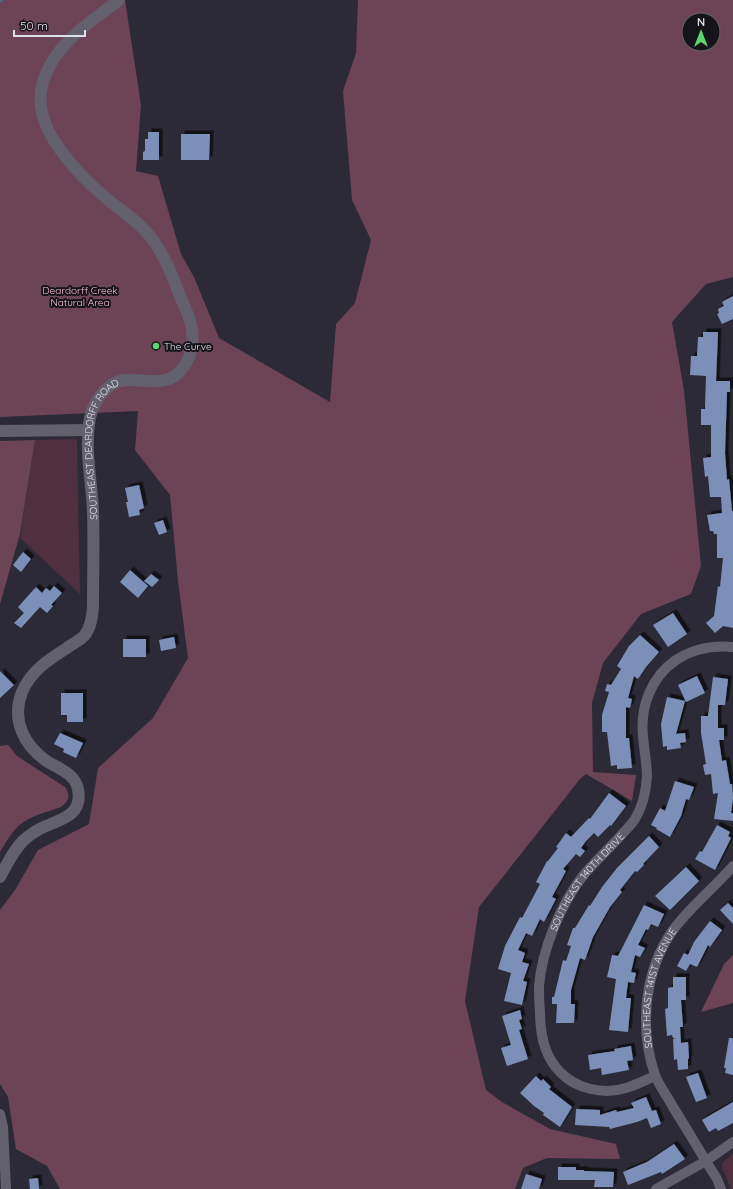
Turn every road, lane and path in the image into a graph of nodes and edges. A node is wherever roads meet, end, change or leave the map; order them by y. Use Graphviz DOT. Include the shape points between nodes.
graph roads {
  1 [pos="119,0"];
  2 [pos="88,430"];
  3 [pos="0,431"];
  4 [pos="733,647"];
  5 [pos="733,866"];
  6 [pos="0,877"];
  7 [pos="655,1076"];
  8 [pos="0,1114"];
  9 [pos="733,1142"];
  10 [pos="706,1161"];
  11 [pos="6,1189"];
  12 [pos="656,1189"];
  13 [pos="721,1189"];
  1 -- 2 [label="street, SOUTHEAST DEARDORFF ROAD" via="74,36 52,60 41,88 42,112 57,143 78,170 90,184 142,228 155,244 166,262 186,310 192,329 192,342 184,366 170,378 159,381 125,379 105,390 94,405"];
  2 -- 3 [label="street"];
  2 -- 6 [label="street, SOUTHEAST DEARDORFF ROAD" via="93,512 92,618 84,636 35,670 22,692 17,711 22,733 29,746 74,779 78,789 78,802 69,816 25,839 14,852"];
  4 -- 7 [label="street, SOUTHEAST 140TH DRIVE" via="707,647 688,653 672,663 654,683 646,699 642,717 647,775 641,807 635,820 593,863 570,894 552,933 542,967 540,1027 544,1047 552,1065 564,1077 580,1086 600,1091 625,1089"];
  5 -- 7 [label="street, SOUTHEAST 141ST AVENUE" via="674,930 655,965 648,991 647,1019"];
  7 -- 10 [label="street, SOUTHEAST 141ST AVENUE"];
  8 -- 11 [label="street"];
  9 -- 10 [label="street"];
  10 -- 12 [label="street"];
  10 -- 13 [label="street, SOUTHEAST 141ST AVENUE"];
}
